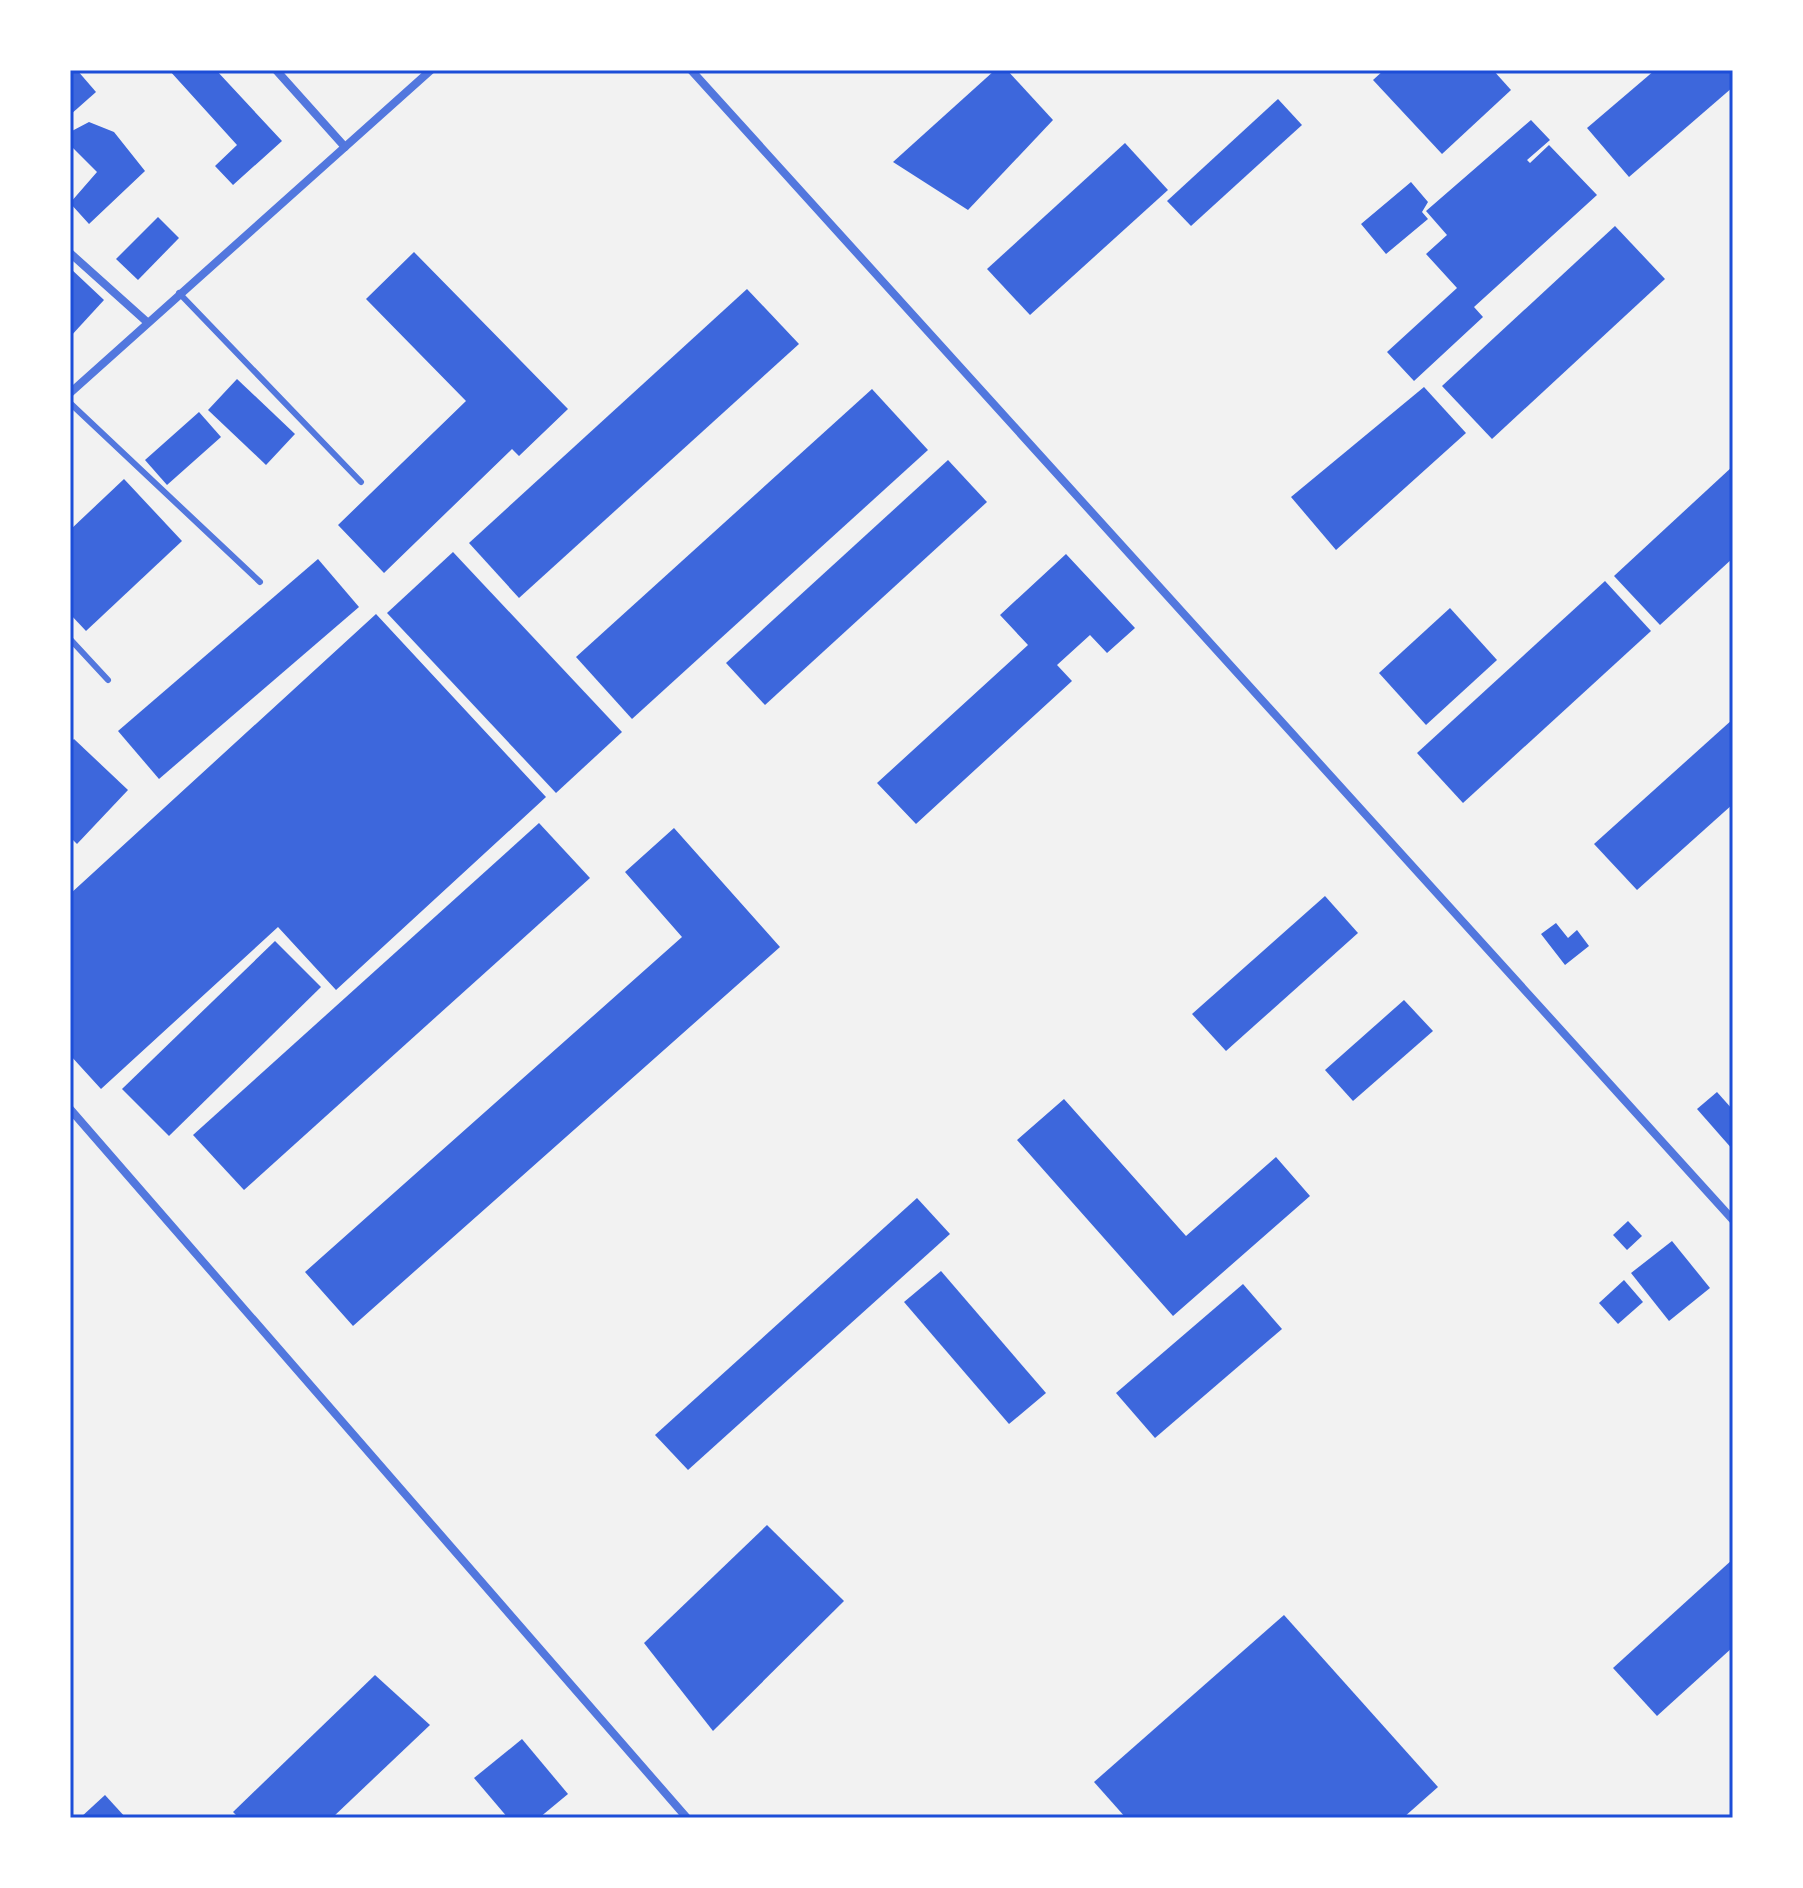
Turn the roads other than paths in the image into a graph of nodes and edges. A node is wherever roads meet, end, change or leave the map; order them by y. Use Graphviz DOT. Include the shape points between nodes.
graph roads {
  1 [pos="276,70"];
  2 [pos="431,70"];
  3 [pos="691,70"];
  4 [pos="345,147"];
  5 [pos="70,253"];
  6 [pos="179,293"];
  7 [pos="147,322"];
  8 [pos="70,393"];
  9 [pos="70,403"];
  10 [pos="361,482"];
  11 [pos="260,582"];
  12 [pos="70,639"];
  13 [pos="108,680"];
  14 [pos="70,1109"];
  15 [pos="1733,1220"];
  16 [pos="687,1818"];
  1 -- 4 [label="street"];
  2 -- 4 [label="street"];
  3 -- 15 [label="street"];
  4 -- 6 [label="street"];
  5 -- 7 [label="street"];
  6 -- 7 [label="street"];
  6 -- 10 [label="lane"];
  7 -- 8 [label="street"];
  9 -- 11 [label="lane"];
  12 -- 13 [label="lane"];
  14 -- 16 [label="street"];
}
